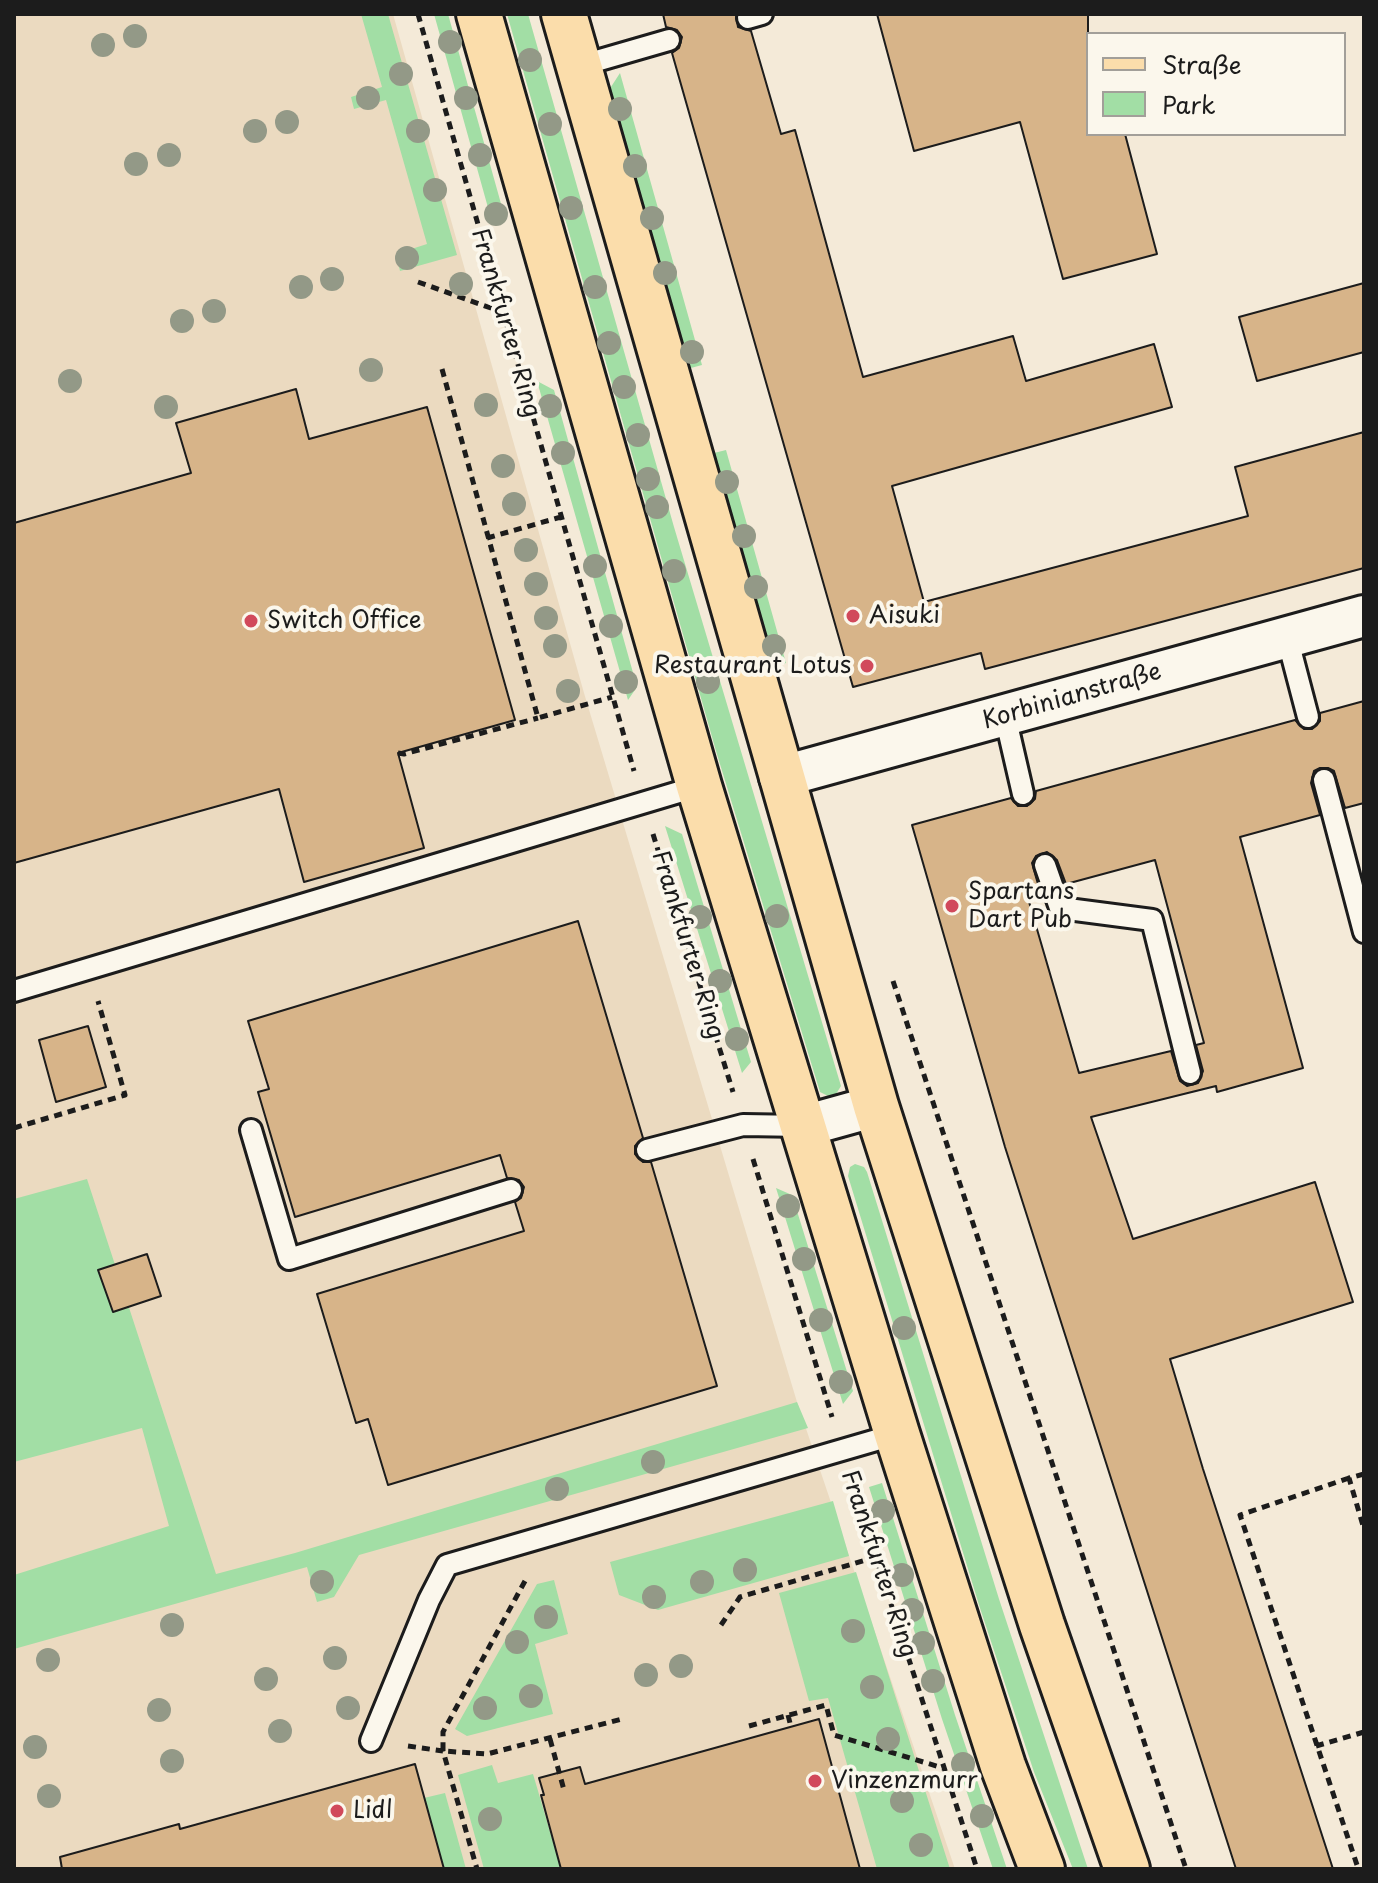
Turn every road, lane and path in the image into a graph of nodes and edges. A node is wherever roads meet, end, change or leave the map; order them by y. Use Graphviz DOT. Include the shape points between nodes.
graph roads {
  1 [pos="418,14"];
  2 [pos="479,14"];
  3 [pos="564,14"];
  4 [pos="669,40"];
  5 [pos="579,66"];
  6 [pos="418,282"];
  7 [pos="502,312"];
  8 [pos="442,369"];
  9 [pos="561,517"];
  10 [pos="487,538"];
  11 [pos="1364,616"];
  12 [pos="1287,637"];
  13 [pos="612,697"];
  14 [pos="1005,716"];
  15 [pos="1308,717"];
  16 [pos="538,718"];
  17 [pos="398,753"];
  18 [pos="780,777"];
  19 [pos="1324,780"];
  20 [pos="699,786"];
  21 [pos="1023,794"];
  22 [pos="643,803"];
  23 [pos="1045,865"];
  24 [pos="1364,932"];
  25 [pos="89,969"];
  26 [pos="892,976"];
  27 [pos="14,991"];
  28 [pos="1190,1073"];
  29 [pos="876,1106"];
  30 [pos="743,1125"];
  31 [pos="804,1126"];
  32 [pos="14,1128"];
  33 [pos="251,1130"];
  34 [pos="647,1150"];
  35 [pos="511,1190"];
  36 [pos="897,1434"];
  37 [pos="842,1451"];
  38 [pos="1364,1474"];
  39 [pos="1349,1478"];
  40 [pos="853,1488"];
  41 [pos="838,1492"];
  42 [pos="1364,1529"];
  43 [pos="876,1557"];
  44 [pos="527,1578"];
  45 [pos="721,1625"];
  46 [pos="788,1715"];
  47 [pos="622,1719"];
  48 [pos="749,1726"];
  49 [pos="791,1727"];
  50 [pos="1364,1732"];
  51 [pos="550,1739"];
  52 [pos="371,1741"];
  53 [pos="1316,1746"];
  54 [pos="443,1751"];
  55 [pos="943,1768"];
  56 [pos="564,1790"];
  57 [pos="1357,1865"];
  58 [pos="477,1869"];
  59 [pos="977,1869"];
  60 [pos="1042,1869"];
  61 [pos="1127,1869"];
  62 [pos="1186,1869"];
  1 -- 7 [label="path, Frankfurter Ring"];
  2 -- 20 [label="main road"];
  3 -- 5 [label="main road"];
  4 -- 5 [label="lane"];
  5 -- 18 [label="main road"];
  6 -- 7 [label="path"];
  7 -- 9 [label="path, Frankfurter Ring"];
  8 -- 10 [label="path"];
  9 -- 10 [label="path"];
  9 -- 13 [label="path, Frankfurter Ring"];
  10 -- 16 [label="path"];
  11 -- 12 [label="street, Korbinianstraße"];
  12 -- 14 [label="street, Korbinianstraße"];
  12 -- 15 [label="lane"];
  13 -- 16 [label="path"];
  13 -- 22 [label="path, Frankfurter Ring"];
  14 -- 18 [label="street, Korbinianstraße"];
  14 -- 21 [label="lane"];
  16 -- 17 [label="path"];
  18 -- 29 [label="main road"];
  19 -- 24 [label="lane"];
  20 -- 22 [label="lane"];
  20 -- 31 [label="main road"];
  22 -- 25 [label="lane"];
  22 -- 30 [label="path, Frankfurter Ring"];
  23 -- 28 [label="lane" via="1060,908 1152,920"];
  25 -- 27 [label="lane"];
  25 -- 32 [label="path" via="125,1095"];
  26 -- 62 [label="path"];
  29 -- 31 [label="street"];
  29 -- 61 [label="main road" via="1042,1625"];
  30 -- 31 [label="lane"];
  30 -- 34 [label="lane"];
  30 -- 37 [label="path, Frankfurter Ring"];
  31 -- 36 [label="main road"];
  33 -- 35 [label="lane" via="289,1259"];
  36 -- 37 [label="lane"];
  36 -- 60 [label="main road" via="1003,1766"];
  37 -- 40 [label="path, Frankfurter Ring"];
  37 -- 52 [label="lane" via="447,1565"];
  38 -- 39 [label="path"];
  39 -- 42 [label="path"];
  39 -- 53 [label="path" via="1240,1515"];
  40 -- 41 [label="path"];
  40 -- 43 [label="path, Frankfurter Ring"];
  43 -- 45 [label="path" via="740,1597"];
  43 -- 55 [label="path, Frankfurter Ring"];
  44 -- 54 [label="path" via="443,1732"];
  46 -- 48 [label="path"];
  46 -- 49 [label="path"];
  46 -- 55 [label="path" via="826,1705 834,1735"];
  47 -- 51 [label="path"];
  50 -- 53 [label="path"];
  51 -- 54 [label="path" via="487,1754"];
  51 -- 56 [label="path"];
  52 -- 54 [label="path"];
  53 -- 57 [label="path"];
  54 -- 58 [label="path"];
  55 -- 59 [label="path, Frankfurter Ring"];
}
